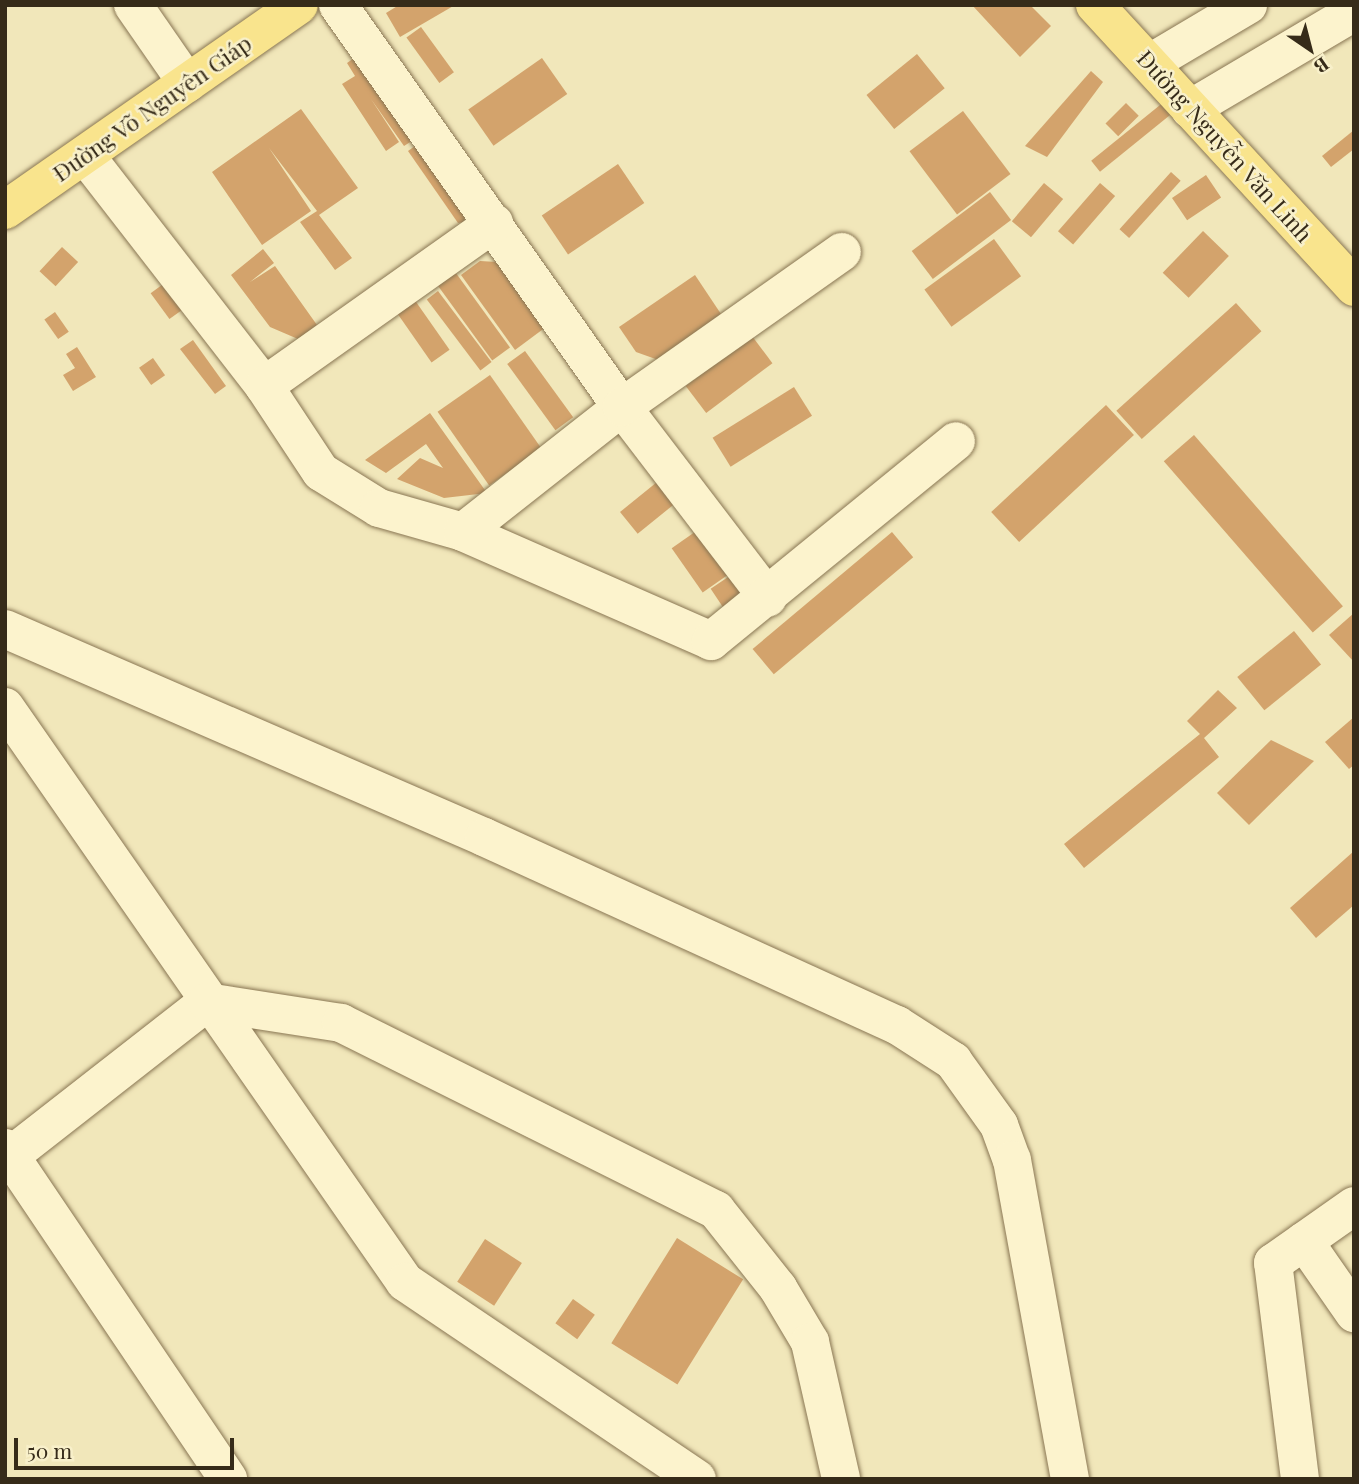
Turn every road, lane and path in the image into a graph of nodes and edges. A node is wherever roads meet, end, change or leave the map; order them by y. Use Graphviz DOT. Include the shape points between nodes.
graph roads {
  1 [pos="133,5"];
  2 [pos="299,5"];
  3 [pos="338,5"];
  4 [pos="1095,5"];
  5 [pos="1248,5"];
  6 [pos="1354,12"];
  7 [pos="1150,63"];
  8 [pos="187,83"];
  9 [pos="1190,109"];
  10 [pos="85,155"];
  11 [pos="5,210"];
  12 [pos="494,223"];
  13 [pos="842,252"];
  14 [pos="1354,287"];
  15 [pos="264,386"];
  16 [pos="622,407"];
  17 [pos="956,441"];
  18 [pos="463,531"];
  19 [pos="768,598"];
  20 [pos="5,629"];
  21 [pos="5,707"];
  22 [pos="207,1002"];
  23 [pos="7,1155"];
  24 [pos="1354,1206"];
  25 [pos="1304,1241"];
  26 [pos="1354,1313"];
  27 [pos="228,1479"];
  28 [pos="697,1479"];
  29 [pos="841,1479"];
  30 [pos="1070,1479"];
  31 [pos="1300,1479"];
  1 -- 8 [label="street"];
  2 -- 8 [label="main road, Đường Võ Nguyên Giáp"];
  3 -- 12 [label="street"];
  4 -- 7 [label="main road, Đường Nguyễn Văn Linh"];
  5 -- 7 [label="street"];
  6 -- 9 [label="street"];
  7 -- 9 [label="main road, Đường Nguyễn Văn Linh"];
  8 -- 10 [label="main road, Đường Võ Nguyên Giáp"];
  9 -- 14 [label="main road, Đường Nguyễn Văn Linh"];
  10 -- 11 [label="main road, Đường Võ Nguyên Giáp"];
  10 -- 15 [label="street"];
  12 -- 15 [label="street"];
  12 -- 16 [label="street"];
  13 -- 16 [label="street"];
  15 -- 18 [label="street" via="321,472 379,508"];
  16 -- 18 [label="street"];
  16 -- 19 [label="street"];
  17 -- 19 [label="street"];
  18 -- 19 [label="street" via="711,641"];
  20 -- 30 [label="street" via="534,860 897,1025 953,1060 999,1125 1012,1160"];
  21 -- 22 [label="street"];
  22 -- 23 [label="street"];
  22 -- 28 [label="street" via="405,1282"];
  22 -- 29 [label="street" via="341,1023 716,1210 779,1288 810,1342"];
  23 -- 27 [label="street"];
  24 -- 25 [label="street"];
  25 -- 26 [label="street"];
  25 -- 31 [label="street" via="1273,1262"];
}
